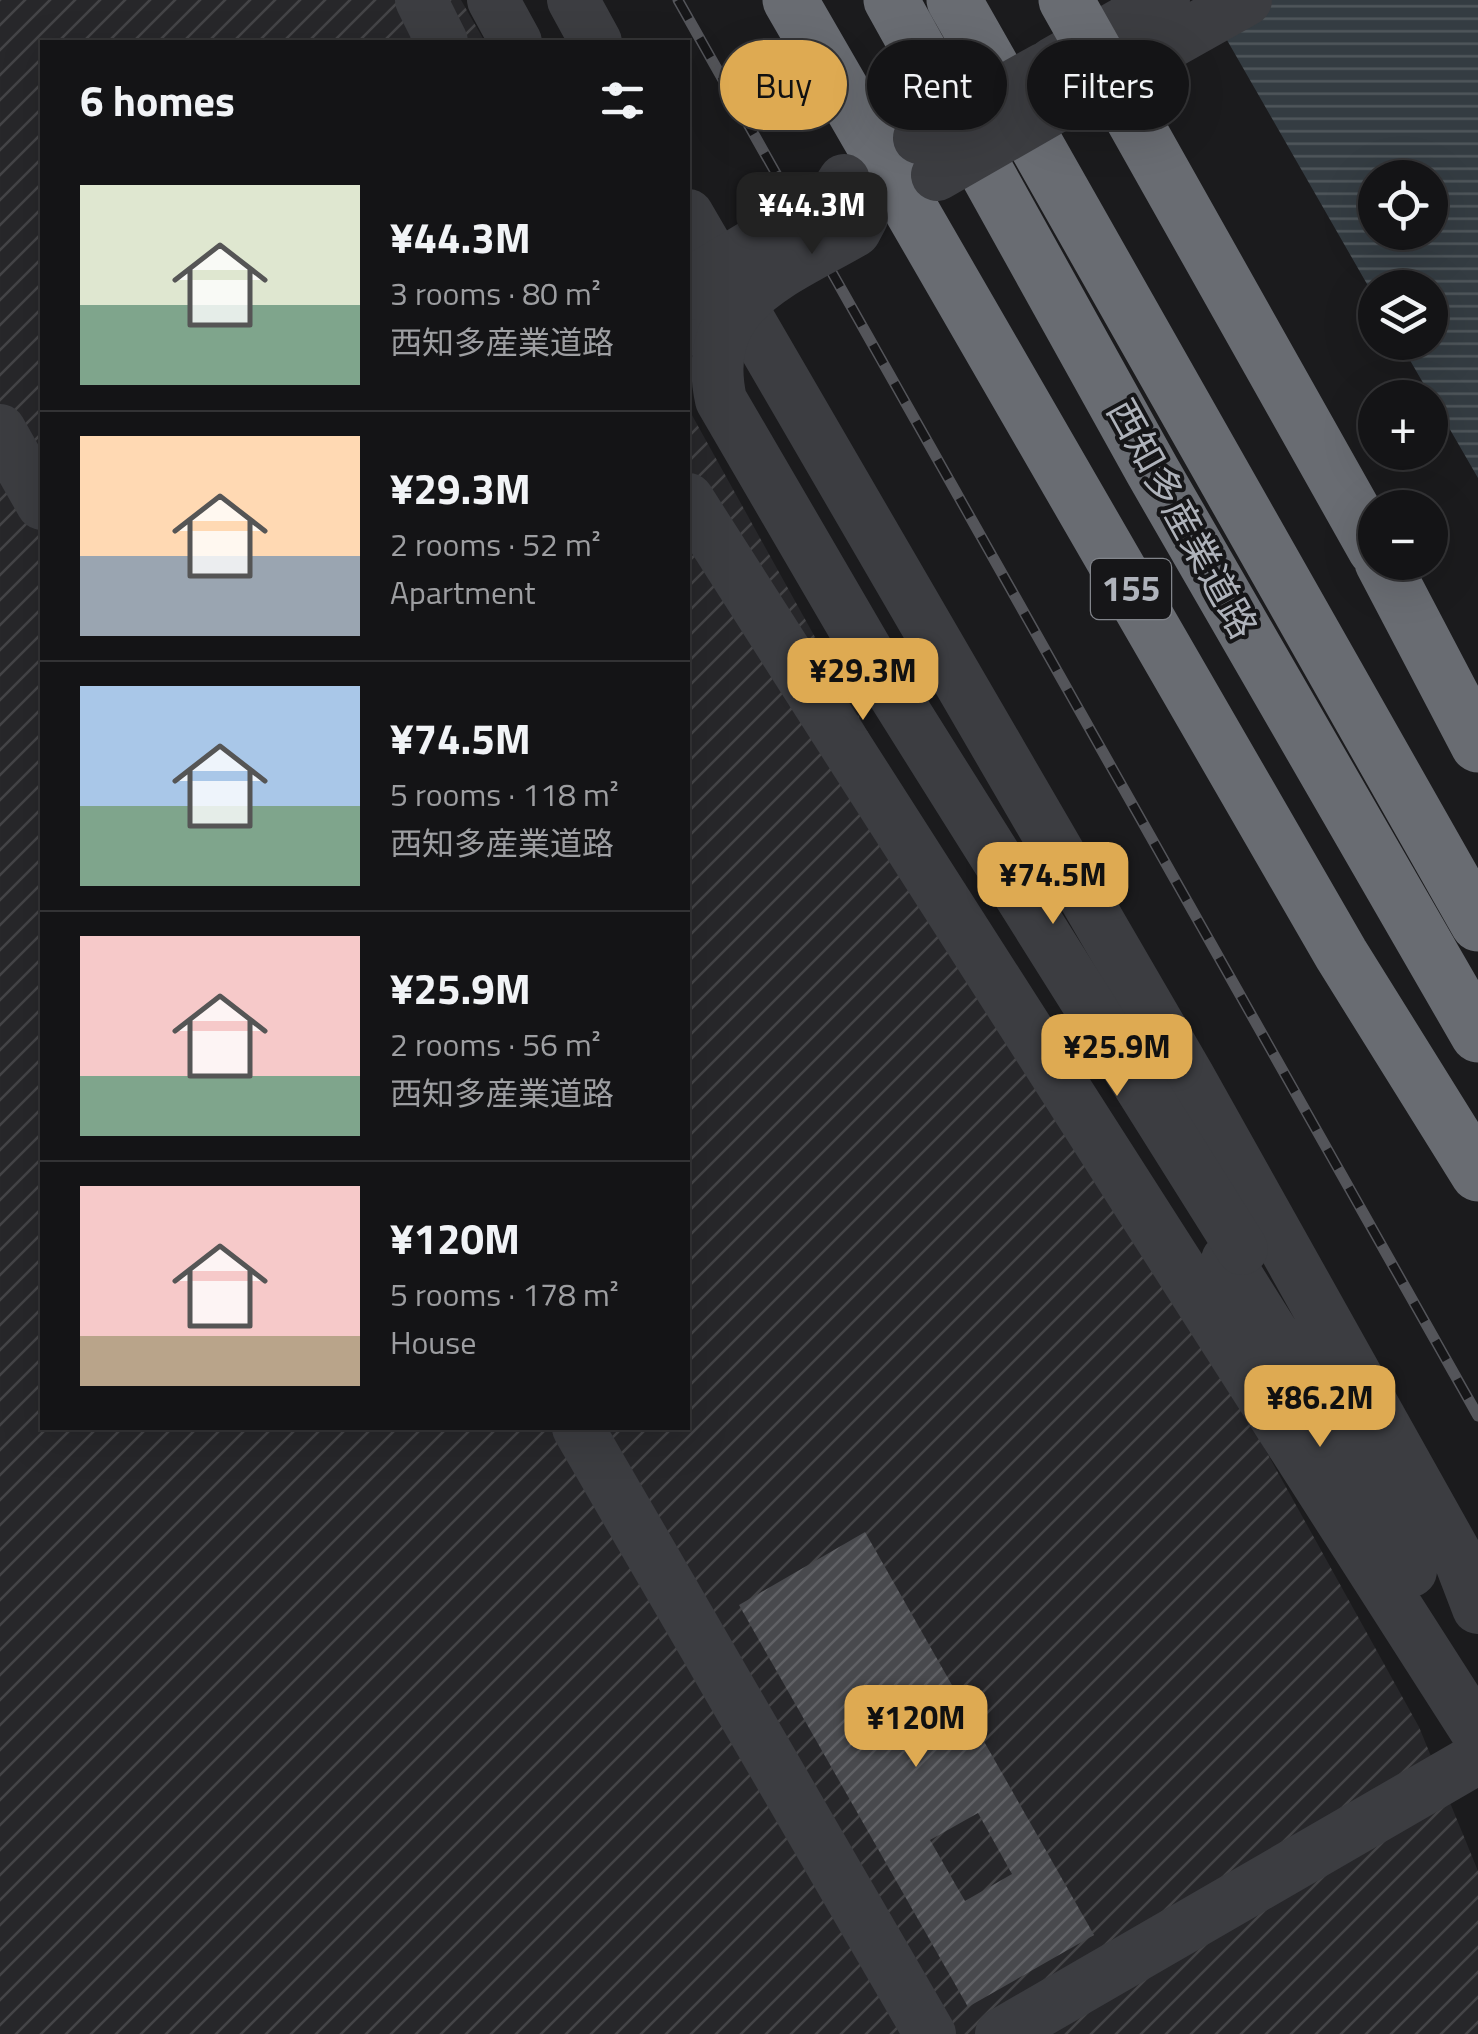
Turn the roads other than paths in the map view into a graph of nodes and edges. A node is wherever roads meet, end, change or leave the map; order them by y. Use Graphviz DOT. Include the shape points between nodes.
graph roads {
  1 [pos="421,0"];
  2 [pos="475,0"];
  3 [pos="492,0"];
  4 [pos="573,0"];
  5 [pos="790,0"];
  6 [pos="891,0"];
  7 [pos="954,0"];
  8 [pos="1246,0"];
  9 [pos="1159,18"];
  10 [pos="441,40"];
  11 [pos="495,40"];
  12 [pos="515,40"];
  13 [pos="595,40"];
  14 [pos="1112,40"];
  15 [pos="1027,89"];
  16 [pos="1118,130"];
  17 [pos="891,177"];
  18 [pos="690,218"];
  19 [pos="690,301"];
  20 [pos="690,317"];
  21 [pos="0,430"];
  22 [pos="40,500"];
  23 [pos="690,501"];
  24 [pos="1358,521"];
  25 [pos="1391,580"];
  26 [pos="1478,745"];
  27 [pos="1478,924"];
  28 [pos="1478,1035"];
  29 [pos="1478,1174"];
  30 [pos="1234,1254"];
  31 [pos="579,1430"];
  32 [pos="1476,1603"];
  33 [pos="1475,1736"];
  34 [pos="930,2034"];
  35 [pos="1001,2034"];
  1 -- 10 [label="street"];
  2 -- 11 [label="street"];
  3 -- 12 [label="street"];
  4 -- 13 [label="street"];
  5 -- 17 [label="highway, 155"];
  6 -- 28 [label="highway, 西知多産業道路 / 155"];
  7 -- 27 [label="highway, 西知多産業道路"];
  8 -- 9 [label="street"];
  9 -- 14 [label="street"];
  15 -- 17 [label="street, bridge"];
  16 -- 24 [label="highway"];
  17 -- 19 [label="street, bridge" via="847,218"];
  17 -- 29 [label="highway, 155" via="1342,954"];
  17 -- 30 [label="street, bridge" via="855,230 732,310 715,372 721,400"];
  18 -- 32 [label="street" via="1189,1076 1460,1561"];
  20 -- 30 [label="street" via="694,382 722,438 832,626"];
  21 -- 22 [label="street"];
  23 -- 33 [label="street" via="1178,1271 1279,1417"];
  25 -- 26 [label="highway"];
  30 -- 32 [label="street"];
  30 -- 33 [label="street" via="1376,1498 1451,1655"];
  31 -- 34 [label="street"];
  33 -- 35 [label="street"];
}
